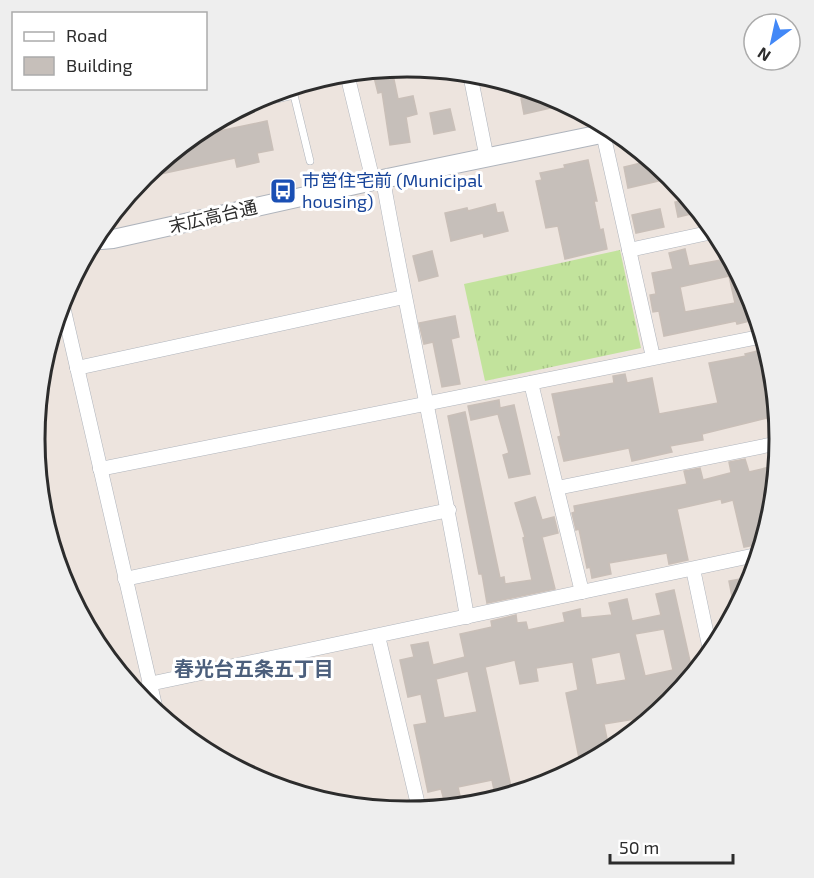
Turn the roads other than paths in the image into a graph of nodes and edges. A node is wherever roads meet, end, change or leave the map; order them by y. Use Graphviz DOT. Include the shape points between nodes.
graph roads {
  1 [pos="349,82"];
  2 [pos="472,83"];
  3 [pos="294,95"];
  4 [pos="601,134"];
  5 [pos="606,137"];
  6 [pos="487,159"];
  7 [pos="310,161"];
  8 [pos="378,180"];
  9 [pos="705,234"];
  10 [pos="105,240"];
  11 [pos="630,250"];
  12 [pos="404,297"];
  13 [pos="66,319"];
  14 [pos="754,337"];
  15 [pos="653,357"];
  16 [pos="77,368"];
  17 [pos="531,383"];
  18 [pos="426,404"];
  19 [pos="769,444"];
  20 [pos="100,469"];
  21 [pos="557,488"];
  22 [pos="449,510"];
  23 [pos="749,556"];
  24 [pos="693,569"];
  25 [pos="125,579"];
  26 [pos="582,592"];
  27 [pos="467,617"];
  28 [pos="378,636"];
  29 [pos="708,640"];
  30 [pos="149,684"];
  31 [pos="152,696"];
  32 [pos="417,801"];
  1 -- 8 [label="street"];
  2 -- 6 [label="street"];
  3 -- 7 [label="lane"];
  4 -- 6 [label="street, 末広高台通"];
  5 -- 11 [label="street"];
  6 -- 8 [label="street, 末広高台通"];
  8 -- 10 [label="street, 末広高台通"];
  8 -- 12 [label="street"];
  9 -- 11 [label="street"];
  11 -- 15 [label="street"];
  12 -- 16 [label="street"];
  12 -- 18 [label="street"];
  13 -- 16 [label="street"];
  14 -- 15 [label="street"];
  15 -- 17 [label="street"];
  16 -- 20 [label="street"];
  17 -- 18 [label="street"];
  17 -- 21 [label="street"];
  18 -- 20 [label="street"];
  18 -- 22 [label="street"];
  19 -- 21 [label="street"];
  20 -- 25 [label="street"];
  21 -- 26 [label="street"];
  22 -- 25 [label="street"];
  22 -- 27 [label="street"];
  23 -- 24 [label="street"];
  24 -- 26 [label="street"];
  24 -- 29 [label="street"];
  25 -- 30 [label="street"];
  26 -- 27 [label="street"];
  27 -- 28 [label="street"];
  28 -- 30 [label="street"];
  28 -- 32 [label="street"];
  30 -- 31 [label="street"];
}
